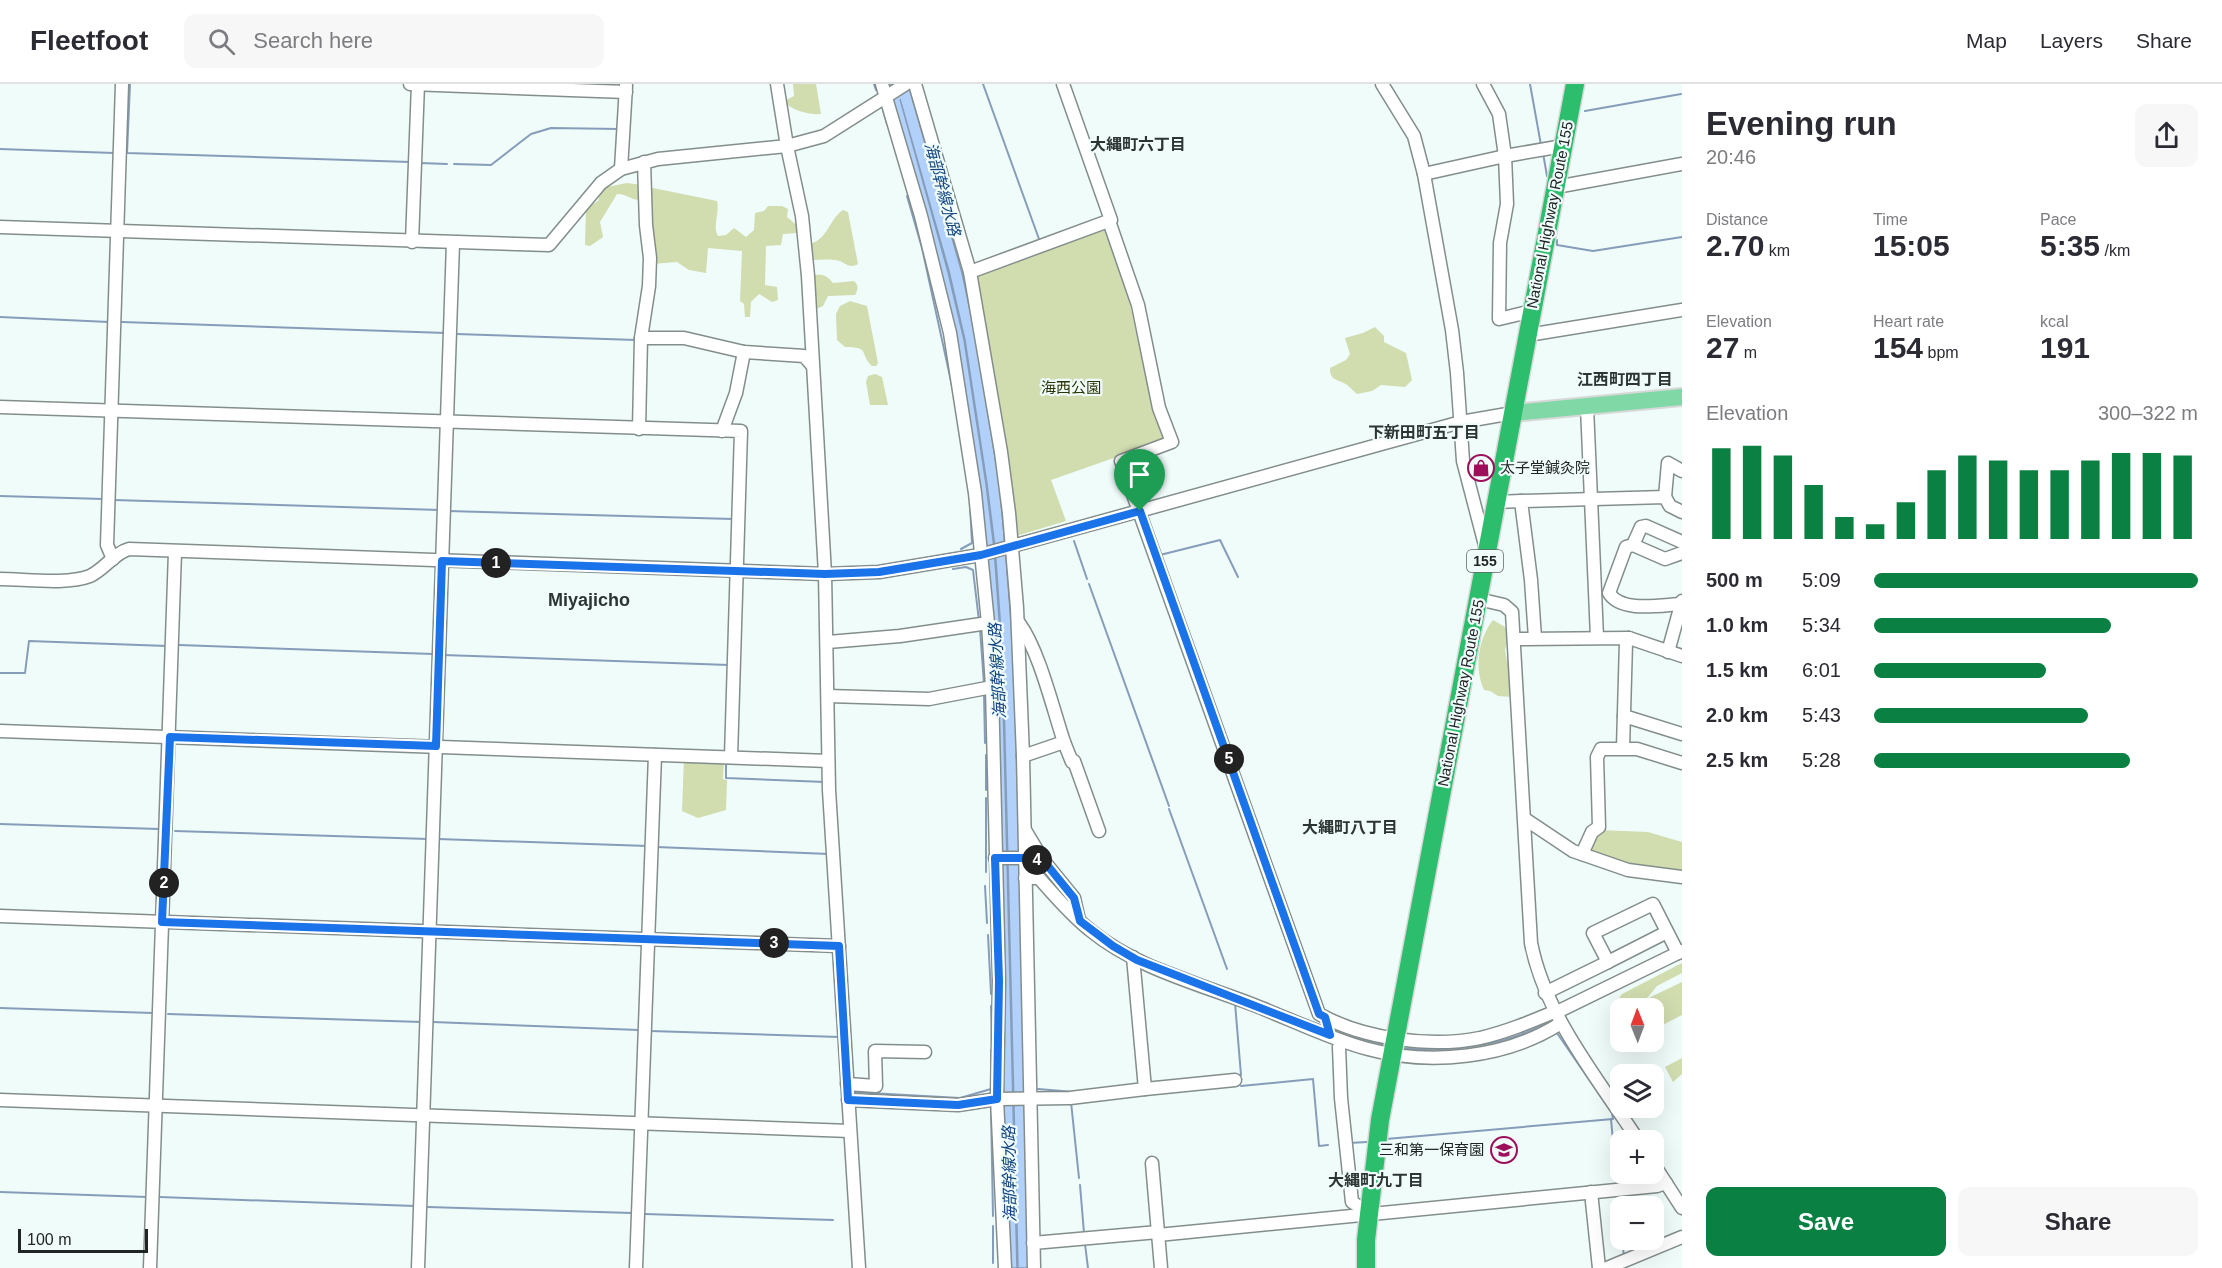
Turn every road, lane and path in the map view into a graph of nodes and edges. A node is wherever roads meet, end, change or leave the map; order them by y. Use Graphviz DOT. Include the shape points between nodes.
graph roads {
  1 [pos="122,84"];
  2 [pos="410,84"];
  3 [pos="418,84"];
  4 [pos="777,84"];
  5 [pos="906,84"];
  6 [pos="915,84"];
  7 [pos="1063,84"];
  8 [pos="1382,84"];
  9 [pos="1483,84"];
  10 [pos="1575,84"];
  11 [pos="626,88"];
  12 [pos="885,92"];
  13 [pos="787,146"];
  14 [pos="1563,146"];
  15 [pos="1505,156"];
  16 [pos="644,162"];
  17 [pos="1682,164"];
  18 [pos="621,168"];
  19 [pos="1424,174"];
  20 [pos="1556,187"];
  21 [pos="1109,221"];
  22 [pos="0,227"];
  23 [pos="118,231"];
  24 [pos="412,242"];
  25 [pos="453,243"];
  26 [pos="970,272"];
  27 [pos="1682,310"];
  28 [pos="1532,311"];
  29 [pos="1528,336"];
  30 [pos="641,338"];
  31 [pos="744,352"];
  32 [pos="808,361"];
  33 [pos="1682,397"];
  34 [pos="0,406"];
  35 [pos="1587,408"];
  36 [pos="112,411"];
  37 [pos="1513,413"];
  38 [pos="447,422"];
  39 [pos="1461,422"];
  40 [pos="639,429"];
  41 [pos="722,431"];
  42 [pos="1682,471"];
  43 [pos="1665,497"];
  44 [pos="1591,500"];
  45 [pos="1521,501"];
  46 [pos="1496,502"];
  47 [pos="1140,511"];
  48 [pos="1682,512"];
  49 [pos="1682,542"];
  50 [pos="1633,545"];
  51 [pos="1009,547"];
  52 [pos="175,552"];
  53 [pos="1487,553"];
  54 [pos="1682,553"];
  55 [pos="982,554"];
  56 [pos="113,559"];
  57 [pos="442,561"];
  58 [pos="737,571"];
  59 [pos="825,574"];
  60 [pos="0,579"];
  61 [pos="1479,599"];
  62 [pos="1682,602"];
  63 [pos="1018,622"];
  64 [pos="988,623"];
  65 [pos="1597,637"];
  66 [pos="1534,638"];
  67 [pos="1629,638"];
  68 [pos="1515,639"];
  69 [pos="828,642"];
  70 [pos="1668,652"];
  71 [pos="1682,656"];
  72 [pos="992,687"];
  73 [pos="828,696"];
  74 [pos="1624,716"];
  75 [pos="0,732"];
  76 [pos="1682,734"];
  77 [pos="170,737"];
  78 [pos="1064,742"];
  79 [pos="436,746"];
  80 [pos="1623,748"];
  81 [pos="655,754"];
  82 [pos="1023,756"];
  83 [pos="731,757"];
  84 [pos="828,761"];
  85 [pos="1682,763"];
  86 [pos="1525,819"];
  87 [pos="1024,829"];
  88 [pos="1099,831"];
  89 [pos="1582,854"];
  90 [pos="996,858"];
  91 [pos="1023,858"];
  92 [pos="1043,860"];
  93 [pos="1682,876"];
  94 [pos="1025,878"];
  95 [pos="0,916"];
  96 [pos="1080,921"];
  97 [pos="162,922"];
  98 [pos="430,931"];
  99 [pos="1667,932"];
  100 [pos="648,939"];
  101 [pos="839,946"];
  102 [pos="1680,952"];
  103 [pos="1133,957"];
  104 [pos="1608,962"];
  105 [pos="1545,993"];
  106 [pos="1557,1017"];
  107 [pos="1328,1026"];
  108 [pos="1342,1041"];
  109 [pos="1393,1048"];
  110 [pos="925,1052"];
  111 [pos="1235,1080"];
  112 [pos="847,1084"];
  113 [pos="1145,1089"];
  114 [pos="997,1099"];
  115 [pos="1031,1099"];
  116 [pos="0,1100"];
  117 [pos="848,1100"];
  118 [pos="156,1106"];
  119 [pos="424,1114"];
  120 [pos="641,1123"];
  121 [pos="1631,1130"];
  122 [pos="850,1131"];
  123 [pos="1152,1163"];
  124 [pos="1664,1180"];
  125 [pos="1666,1183"];
  126 [pos="1591,1192"];
  127 [pos="1682,1208"];
  128 [pos="1370,1213"];
  129 [pos="1158,1234"];
  130 [pos="1682,1237"];
  131 [pos="1033,1243"];
  132 [pos="150,1268"];
  133 [pos="418,1268"];
  134 [pos="636,1268"];
  135 [pos="860,1268"];
  136 [pos="1005,1268"];
  137 [pos="1034,1268"];
  138 [pos="1161,1268"];
  139 [pos="1366,1268"];
  140 [pos="1599,1268"];
  141 [pos="1607,1268"];
  1 -- 23 [label="street"];
  2 -- 3 [label="street"];
  3 -- 11 [label="street"];
  3 -- 24 [label="street"];
  4 -- 13 [label="street"];
  5 -- 12 [label="street"];
  6 -- 26 [label="street"];
  7 -- 21 [label="street" via="1112,220"];
  8 -- 19 [label="street" via="1414,136"];
  9 -- 15 [label="street" via="1499,114"];
  10 -- 14 [label="highway, National Highway Route 155 / 155"];
  11 -- 18 [label="street"];
  12 -- 13 [label="street" via="824,136"];
  12 -- 55 [label="street" via="950,333"];
  13 -- 16 [label="street"];
  13 -- 32 [label="street" via="802,216 808,276"];
  14 -- 15 [label="street"];
  14 -- 20 [label="highway, National Highway Route 155 / 155"];
  15 -- 19 [label="street"];
  15 -- 28 [label="street" via="1507,204 1500,243 1500,319"];
  16 -- 18 [label="street"];
  16 -- 30 [label="street" via="650,258"];
  17 -- 20 [label="street"];
  18 -- 25 [label="street" via="601,183 549,245"];
  19 -- 39 [label="street" via="1452,330"];
  20 -- 28 [label="highway, National Highway Route 155 / 155"];
  21 -- 26 [label="street"];
  21 -- 47 [label="street" via="1138,304 1159,408 1172,442 1121,461"];
  22 -- 23 [label="street"];
  23 -- 24 [label="street"];
  23 -- 36 [label="street"];
  24 -- 25 [label="street"];
  25 -- 38 [label="street"];
  26 -- 51 [label="street" via="1001,452"];
  27 -- 29 [label="street"];
  28 -- 29 [label="highway, National Highway Route 155 / 155"];
  29 -- 37 [label="highway, National Highway Route 155 / 155"];
  30 -- 31 [label="street" via="684,338"];
  30 -- 40 [label="street"];
  31 -- 32 [label="street"];
  31 -- 41 [label="street"];
  32 -- 59 [label="street"];
  33 -- 35 [label="main road"];
  34 -- 36 [label="street"];
  35 -- 37 [label="main road"];
  35 -- 44 [label="street"];
  36 -- 38 [label="street"];
  36 -- 56 [label="street" via="107,545"];
  37 -- 39 [label="street"];
  37 -- 46 [label="highway, National Highway Route 155 / 155"];
  38 -- 40 [label="street"];
  38 -- 57 [label="street"];
  39 -- 47 [label="street"];
  39 -- 53 [label="street" via="1463,461"];
  40 -- 41 [label="street"];
  41 -- 58 [label="street" via="741,431"];
  42 -- 43 [label="street" via="1668,464"];
  43 -- 44 [label="street"];
  43 -- 48 [label="street" via="1670,506"];
  44 -- 45 [label="street"];
  44 -- 65 [label="street"];
  45 -- 46 [label="street"];
  45 -- 66 [label="street"];
  46 -- 53 [label="highway, National Highway Route 155 / 155"];
  47 -- 51 [label="street"];
  47 -- 107 [label="street" via="1319,1014"];
  49 -- 50 [label="street" via="1646,526 1641,527"];
  50 -- 54 [label="street" via="1665,559"];
  50 -- 62 [label="street" via="1626,547 1609,589 1611,597 1637,607"];
  51 -- 55 [label="street"];
  51 -- 63 [label="street"];
  52 -- 56 [label="street" via="129,549"];
  52 -- 57 [label="street"];
  52 -- 77 [label="street"];
  53 -- 61 [label="highway, National Highway Route 155 / 155"];
  55 -- 59 [label="street" via="879,572"];
  55 -- 64 [label="street"];
  56 -- 60 [label="street" via="87,577"];
  57 -- 58 [label="street"];
  57 -- 79 [label="street"];
  58 -- 59 [label="street"];
  58 -- 83 [label="street"];
  59 -- 69 [label="street"];
  61 -- 68 [label="street" via="1509,608"];
  61 -- 109 [label="highway, National Highway Route 155 / 155"];
  62 -- 70 [label="street"];
  63 -- 78 [label="street" via="1034,652"];
  63 -- 82 [label="street"];
  64 -- 69 [label="street"];
  64 -- 72 [label="street"];
  65 -- 66 [label="street"];
  65 -- 67 [label="street"];
  66 -- 68 [label="street"];
  67 -- 70 [label="street"];
  67 -- 74 [label="street"];
  68 -- 86 [label="street"];
  69 -- 73 [label="street"];
  70 -- 71 [label="street"];
  72 -- 73 [label="street" via="929,699"];
  72 -- 90 [label="street"];
  73 -- 84 [label="street"];
  74 -- 76 [label="street"];
  74 -- 80 [label="street"];
  75 -- 77 [label="street"];
  77 -- 79 [label="street"];
  77 -- 97 [label="street"];
  78 -- 82 [label="street"];
  78 -- 88 [label="street"];
  79 -- 81 [label="street"];
  79 -- 98 [label="street"];
  80 -- 85 [label="street"];
  80 -- 89 [label="street" via="1601,749 1597,757 1599,827 1592,832"];
  81 -- 83 [label="street"];
  81 -- 100 [label="street"];
  82 -- 87 [label="street"];
  83 -- 84 [label="street"];
  84 -- 101 [label="street"];
  86 -- 89 [label="street"];
  86 -- 105 [label="street" via="1531,943"];
  87 -- 91 [label="street"];
  87 -- 92 [label="street"];
  89 -- 93 [label="street" via="1628,870"];
  90 -- 91 [label="street"];
  90 -- 114 [label="street"];
  91 -- 92 [label="street"];
  91 -- 94 [label="street"];
  92 -- 96 [label="street" via="1074,898"];
  94 -- 96 [label="street" via="1039,878"];
  94 -- 115 [label="street"];
  95 -- 97 [label="street"];
  96 -- 103 [label="street"];
  97 -- 98 [label="street"];
  97 -- 118 [label="street"];
  98 -- 100 [label="street"];
  98 -- 119 [label="street"];
  99 -- 102 [label="street"];
  99 -- 104 [label="street"];
  99 -- 104 [label="street" via="1653,904 1593,933"];
  100 -- 101 [label="street"];
  100 -- 120 [label="street"];
  101 -- 112 [label="street"];
  102 -- 106 [label="street"];
  103 -- 107 [label="street"];
  103 -- 113 [label="street"];
  104 -- 105 [label="street"];
  105 -- 106 [label="street"];
  106 -- 109 [label="street" via="1468,1040 1417,1041"];
  106 -- 121 [label="street"];
  107 -- 108 [label="street"];
  107 -- 109 [label="street" via="1359,1031"];
  108 -- 109 [label="street" via="1367,1049"];
  108 -- 128 [label="street" via="1341,1098 1352,1202"];
  109 -- 128 [label="highway, National Highway Route 155 / 155"];
  110 -- 112 [label="street" via="875,1052 876,1086"];
  111 -- 113 [label="street"];
  112 -- 117 [label="street"];
  113 -- 115 [label="street"];
  114 -- 115 [label="street"];
  114 -- 117 [label="street" via="958,1105"];
  114 -- 136 [label="street"];
  115 -- 131 [label="street"];
  116 -- 118 [label="street"];
  117 -- 122 [label="street"];
  118 -- 119 [label="street"];
  118 -- 132 [label="street"];
  119 -- 120 [label="street"];
  119 -- 133 [label="street"];
  120 -- 122 [label="street"];
  120 -- 134 [label="street"];
  122 -- 135 [label="street"];
  123 -- 129 [label="street"];
  124 -- 125 [label="street"];
  125 -- 126 [label="street"];
  125 -- 127 [label="street"];
  126 -- 128 [label="street"];
  126 -- 140 [label="street"];
  128 -- 129 [label="street"];
  128 -- 139 [label="highway, National Highway Route 155 / 155"];
  129 -- 131 [label="street"];
  129 -- 138 [label="street"];
  130 -- 141 [label="street"];
  131 -- 137 [label="street"];
}
